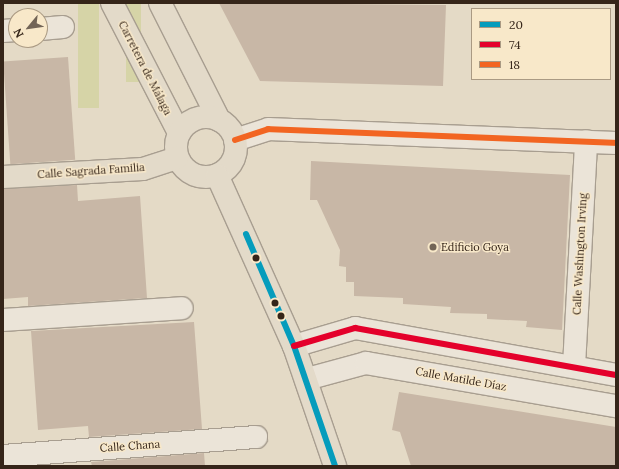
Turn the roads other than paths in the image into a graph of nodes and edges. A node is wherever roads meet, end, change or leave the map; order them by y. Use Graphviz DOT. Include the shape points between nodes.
graph roads {
  1 [pos="112,3"];
  2 [pos="160,3"];
  3 [pos="63,27"];
  4 [pos="48,28"];
  5 [pos="219,120"];
  6 [pos="179,133"];
  7 [pos="235,140"];
  8 [pos="586,141"];
  9 [pos="616,143"];
  10 [pos="177,158"];
  11 [pos="217,176"];
  12 [pos="3,177"];
  13 [pos="182,308"];
  14 [pos="3,320"];
  15 [pos="294,346"];
  16 [pos="574,366"];
  17 [pos="616,375"];
  18 [pos="307,379"];
  19 [pos="616,406"];
  20 [pos="256,437"];
  21 [pos="3,456"];
  22 [pos="73,458"];
  23 [pos="335,466"];
  1 -- 6 [label="main road, Carretera de Málaga"];
  2 -- 5 [label="main road"];
  3 -- 4 [label="street"];
  5 -- 6 [label="main road" via="210,117 192,120"];
  5 -- 7 [label="main road" via="232,132"];
  6 -- 10 [label="main road" via="176,141"];
  7 -- 8 [label="street" via="268,129"];
  7 -- 11 [label="main road" via="235,157"];
  8 -- 9 [label="street"];
  8 -- 16 [label="street, Calle Washington Irving"];
  10 -- 11 [label="main road" via="182,167 198,177"];
  10 -- 12 [label="main road, Calle Sagrada Familia" via="143,169"];
  11 -- 15 [label="main road"];
  13 -- 14 [label="street"];
  15 -- 16 [label="street" via="355,328"];
  15 -- 18 [label="main road"];
  16 -- 17 [label="street"];
  18 -- 19 [label="street, Calle Matilde Díaz" via="366,363"];
  18 -- 23 [label="main road"];
  20 -- 22 [label="street, Calle Chana"];
  21 -- 22 [label="street, Calle Chana"];
}
